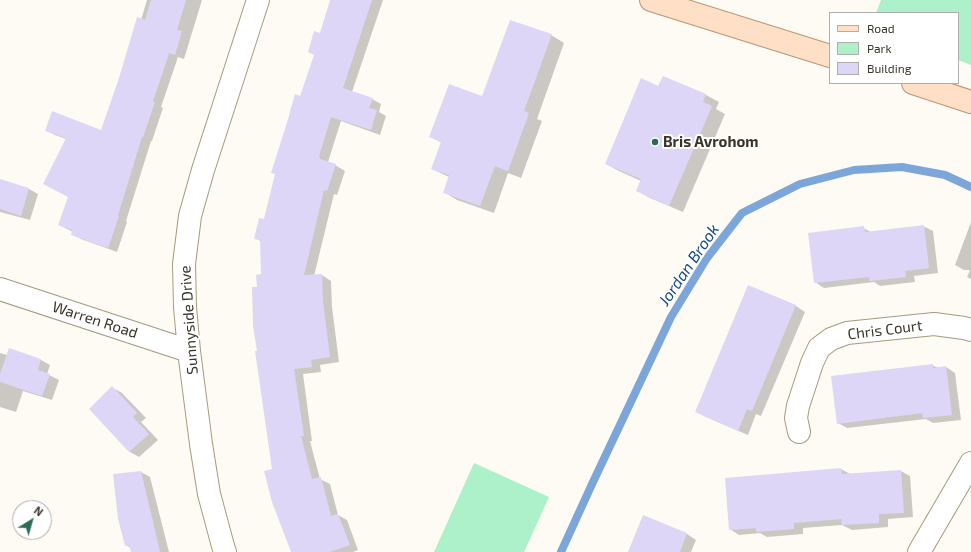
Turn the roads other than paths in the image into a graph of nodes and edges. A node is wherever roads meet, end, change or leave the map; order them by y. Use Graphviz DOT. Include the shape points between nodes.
graph roads {
  1 [pos="258,0"];
  2 [pos="651,0"];
  3 [pos="829,56"];
  4 [pos="916,84"];
  5 [pos="971,102"];
  6 [pos="0,289"];
  7 [pos="971,330"];
  8 [pos="190,350"];
  9 [pos="799,432"];
  10 [pos="971,463"];
  11 [pos="226,552"];
  12 [pos="918,552"];
  1 -- 8 [label="street, Sunnyside Drive" via="190,216 184,264"];
  2 -- 3 [label="main road"];
  4 -- 5 [label="main road"];
  6 -- 8 [label="street, Warren Road"];
  7 -- 9 [label="street, Chris Court" via="934,324 847,333 831,339 819,348 812,363 798,406 796,418"];
  8 -- 11 [label="street, Sunnyside Drive" via="209,494"];
  10 -- 12 [label="street"];
}
